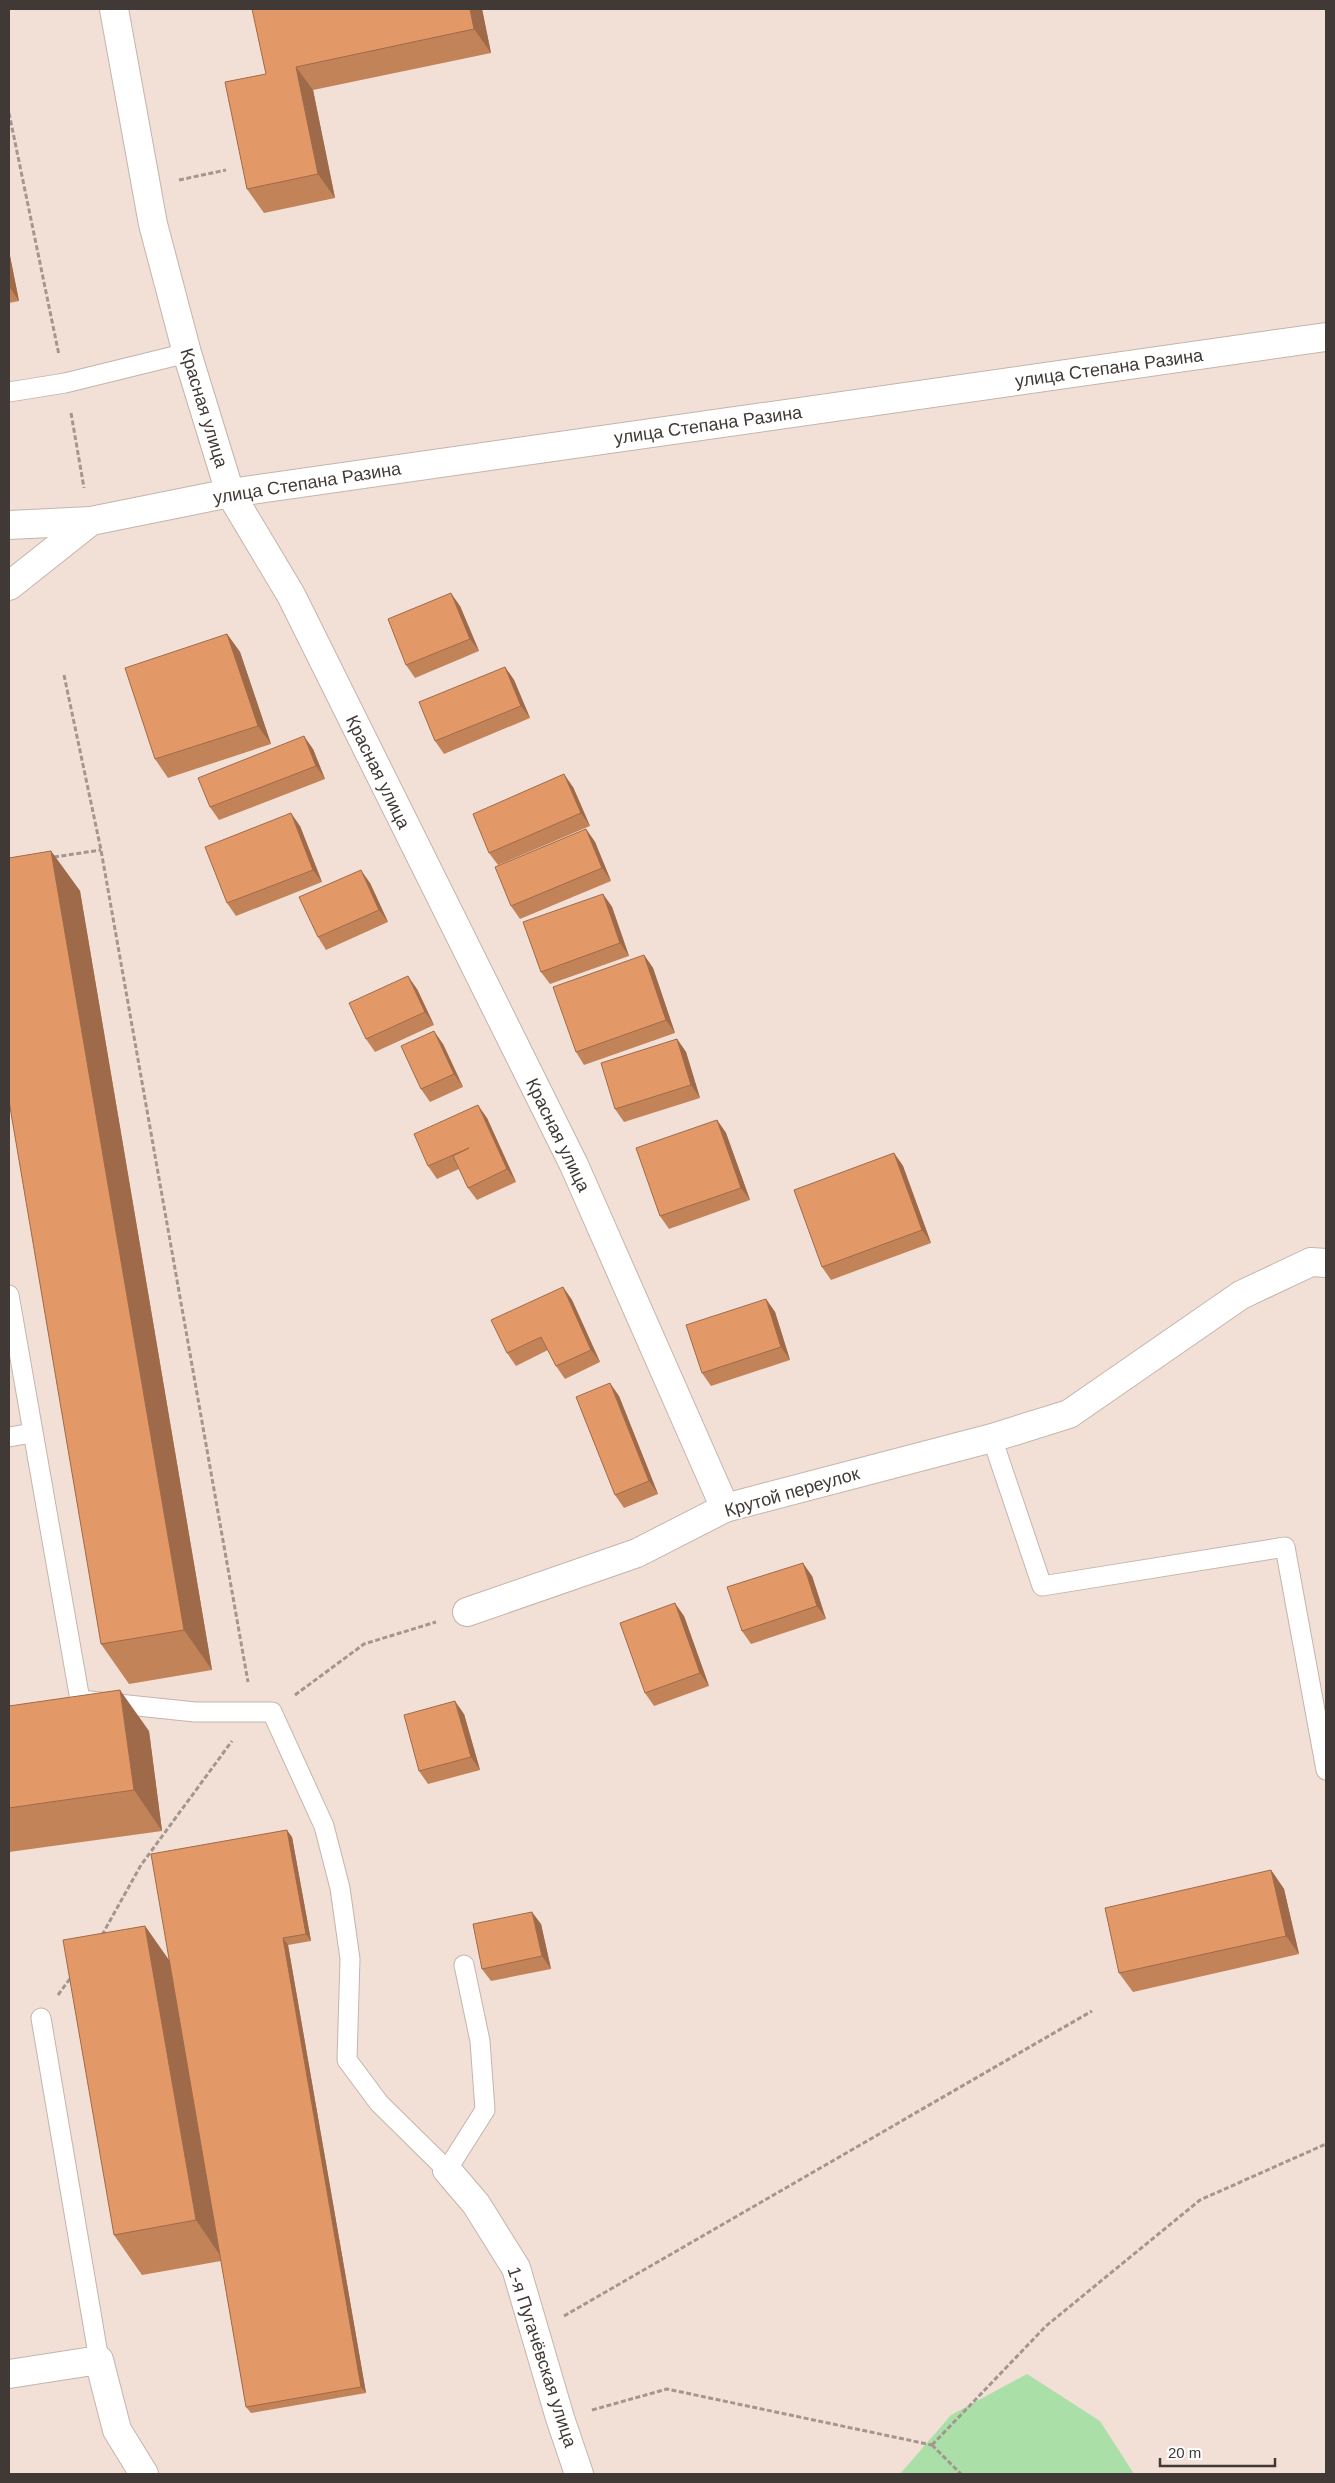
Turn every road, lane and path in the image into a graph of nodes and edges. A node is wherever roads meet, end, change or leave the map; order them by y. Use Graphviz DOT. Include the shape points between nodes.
graph roads {
  1 [pos="114,9"];
  2 [pos="9,113"];
  3 [pos="226,170"];
  4 [pos="178,180"];
  5 [pos="1326,336"];
  6 [pos="187,353"];
  7 [pos="65,383"];
  8 [pos="9,392"];
  9 [pos="230,493"];
  10 [pos="91,521"];
  11 [pos="9,525"];
  12 [pos="9,586"];
  13 [pos="64,675"];
  14 [pos="101,850"];
  15 [pos="46,859"];
  16 [pos="1326,1263"];
  17 [pos="9,1295"];
  18 [pos="32,1433"];
  19 [pos="9,1437"];
  20 [pos="992,1438"];
  21 [pos="725,1508"];
  22 [pos="467,1612"];
  23 [pos="263,1712"];
  24 [pos="1326,1770"];
  25 [pos="96,1943"];
  26 [pos="464,1965"];
  27 [pos="74,1973"];
  28 [pos="1092,2011"];
  29 [pos="41,2018"];
  30 [pos="1326,2144"];
  31 [pos="447,2170"];
  32 [pos="536,2333"];
  33 [pos="99,2360"];
  34 [pos="9,2374"];
  35 [pos="560,2418"];
  36 [pos="932,2445"];
  37 [pos="144,2474"];
  38 [pos="579,2474"];
  39 [pos="962,2474"];
  1 -- 6 [label="street, Красная улица" via="153,224"];
  2 -- 7 [label="path"];
  3 -- 4 [label="path"];
  5 -- 9 [label="street, улица Степана Разина"];
  6 -- 7 [label="lane"];
  6 -- 9 [label="street, Красная улица"];
  7 -- 8 [label="lane"];
  7 -- 10 [label="path"];
  9 -- 10 [label="street, улица Степана Разина"];
  9 -- 21 [label="street, Красная улица" via="291,596 574,1165"];
  10 -- 11 [label="street, улица Степана Разина"];
  10 -- 12 [label="street, улица Степана Разина"];
  13 -- 14 [label="path"];
  14 -- 15 [label="path"];
  14 -- 23 [label="path"];
  16 -- 20 [label="street, Крутой переулок" via="1311,1262 1241,1295 1068,1414"];
  17 -- 18 [label="lane"];
  18 -- 19 [label="lane"];
  18 -- 23 [label="lane" via="80,1700 195,1712"];
  20 -- 21 [label="street, Крутой переулок"];
  20 -- 24 [label="lane" via="1042,1586 1285,1547"];
  21 -- 22 [label="street, Крутой переулок" via="637,1553"];
  22 -- 23 [label="path" via="364,1644"];
  23 -- 25 [label="path" via="141,1865 108,1928"];
  23 -- 31 [label="lane" via="324,1826 340,1888 350,1959 347,2060 379,2103"];
  26 -- 31 [label="lane" via="480,2041 485,2110"];
  27 -- 29 [label="path"];
  28 -- 32 [label="path"];
  29 -- 33 [label="lane"];
  30 -- 36 [label="path" via="1200,2200 1046,2326"];
  31 -- 32 [label="street, 1-я Пугачёвская улица" via="476,2204 516,2268"];
  32 -- 35 [label="street, 1-я Пугачёвская улица"];
  33 -- 34 [label="street"];
  33 -- 37 [label="street" via="117,2430"];
  35 -- 36 [label="path" via="667,2389"];
  35 -- 38 [label="street, 1-я Пугачёвская улица"];
  36 -- 39 [label="path"];
}
